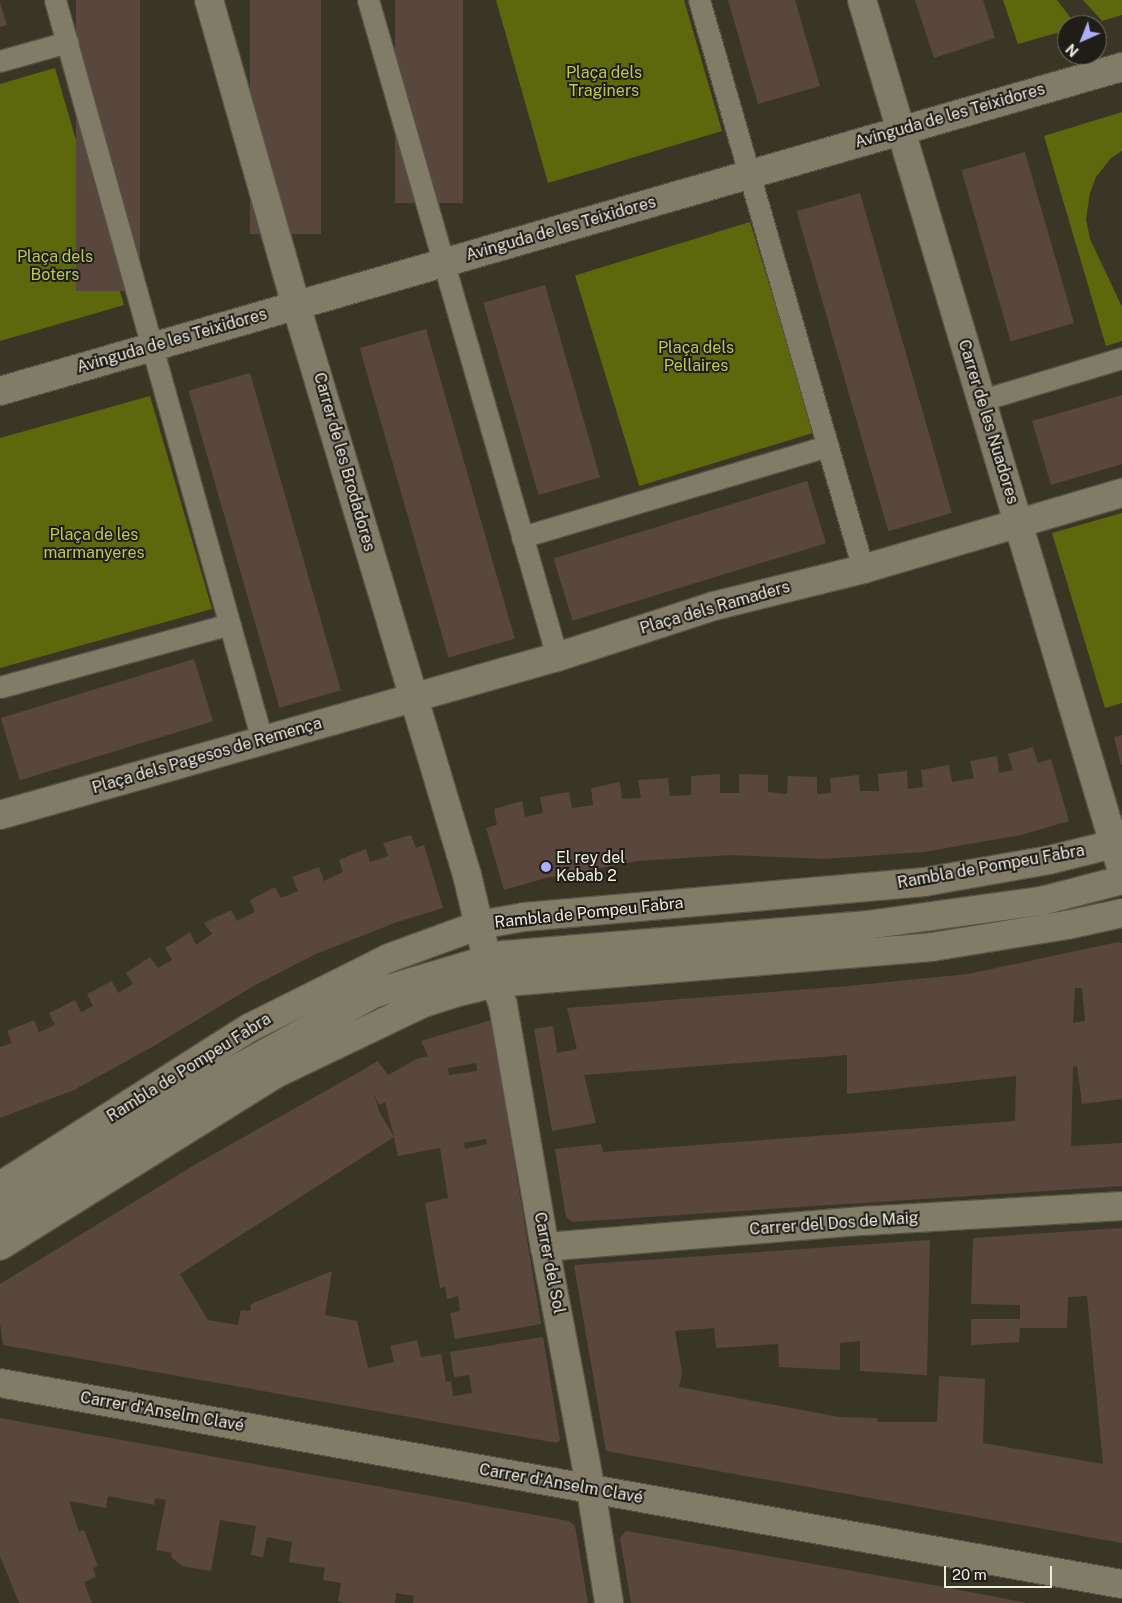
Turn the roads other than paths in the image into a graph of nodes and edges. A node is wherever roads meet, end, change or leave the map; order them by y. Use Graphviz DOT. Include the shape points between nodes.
graph roads {
  1 [pos="55,0"];
  2 [pos="209,0"];
  3 [pos="368,0"];
  4 [pos="699,0"];
  5 [pos="862,0"];
  6 [pos="67,42"];
  7 [pos="0,61"];
  8 [pos="1122,67"];
  9 [pos="901,130"];
  10 [pos="750,174"];
  11 [pos="443,263"];
  12 [pos="296,305"];
  13 [pos="152,347"];
  14 [pos="1122,358"];
  15 [pos="0,391"];
  16 [pos="982,400"];
  17 [pos="828,446"];
  18 [pos="1122,494"];
  19 [pos="1019,524"];
  20 [pos="522,537"];
  21 [pos="863,569"];
  22 [pos="230,624"];
  23 [pos="557,657"];
  24 [pos="0,687"];
  25 [pos="413,697"];
  26 [pos="262,740"];
  27 [pos="0,815"];
  28 [pos="1118,842"];
  29 [pos="1122,871"];
  30 [pos="1122,880"];
  31 [pos="1122,912"];
  32 [pos="479,925"];
  33 [pos="491,971"];
  34 [pos="0,1186"];
  35 [pos="1122,1206"];
  36 [pos="0,1216"];
  37 [pos="0,1246"];
  38 [pos="545,1248"];
  39 [pos="0,1383"];
  40 [pos="591,1490"];
  41 [pos="1122,1584"];
  42 [pos="609,1603"];
  1 -- 6 [label="lane"];
  2 -- 12 [label="street, Carrer de les Brodadores"];
  3 -- 11 [label="lane"];
  4 -- 10 [label="lane"];
  5 -- 9 [label="street, Carrer de les Nuadores"];
  6 -- 7 [label="lane"];
  6 -- 13 [label="lane"];
  8 -- 9 [label="street, Avinguda de les Teixidores"];
  9 -- 10 [label="street, Avinguda de les Teixidores"];
  9 -- 16 [label="street, Carrer de les Nuadores"];
  10 -- 11 [label="street, Avinguda de les Teixidores"];
  10 -- 17 [label="lane"];
  11 -- 12 [label="street, Avinguda de les Teixidores"];
  11 -- 20 [label="lane"];
  12 -- 13 [label="street, Avinguda de les Teixidores"];
  12 -- 25 [label="street, Carrer de les Brodadores"];
  13 -- 15 [label="street, Avinguda de les Teixidores"];
  13 -- 22 [label="lane"];
  14 -- 16 [label="lane"];
  16 -- 19 [label="street, Carrer de les Nuadores"];
  17 -- 20 [label="lane"];
  17 -- 21 [label="lane"];
  18 -- 19 [label="street, Plaça dels Ramaders"];
  19 -- 21 [label="street, Plaça dels Ramaders"];
  19 -- 28 [label="street, Carrer de les Nuadores"];
  20 -- 23 [label="lane"];
  21 -- 23 [label="street, Plaça dels Ramaders" via="714,606"];
  22 -- 24 [label="lane"];
  22 -- 26 [label="lane"];
  23 -- 25 [label="street, Plaça dels Ramaders"];
  25 -- 26 [label="street, Plaça dels Pagesos de Remença"];
  25 -- 32 [label="street, Carrer de les Brodadores"];
  26 -- 27 [label="street, Plaça dels Pagesos de Remença"];
  28 -- 29 [label="street, Carrer de les Nuadores"];
  28 -- 32 [label="street, Rambla de Pompeu Fabra" via="1049,860 924,882 524,917"];
  30 -- 33 [label="street, Rambla de Pompeu Fabra" via="1041,901 867,925 520,954"];
  31 -- 33 [label="street, Rambla de Pompeu Fabra" via="1067,926 932,947"];
  32 -- 33 [label="street, Carrer del Sol"];
  32 -- 34 [label="street, Rambla de Pompeu Fabra" via="388,958 249,1028"];
  33 -- 36 [label="street, Rambla de Pompeu Fabra" via="375,992 209,1084"];
  33 -- 37 [label="street, Rambla de Pompeu Fabra" via="275,1074"];
  33 -- 38 [label="street, Carrer del Sol" via="506,1017"];
  35 -- 38 [label="street, Carrer del Dos de Maig" via="864,1221"];
  38 -- 40 [label="street, Carrer del Sol"];
  39 -- 40 [label="street, Carrer d'Anselm Clavé"];
  40 -- 41 [label="street, Carrer d'Anselm Clavé"];
  40 -- 42 [label="street, Carrer del Sol"];
}
